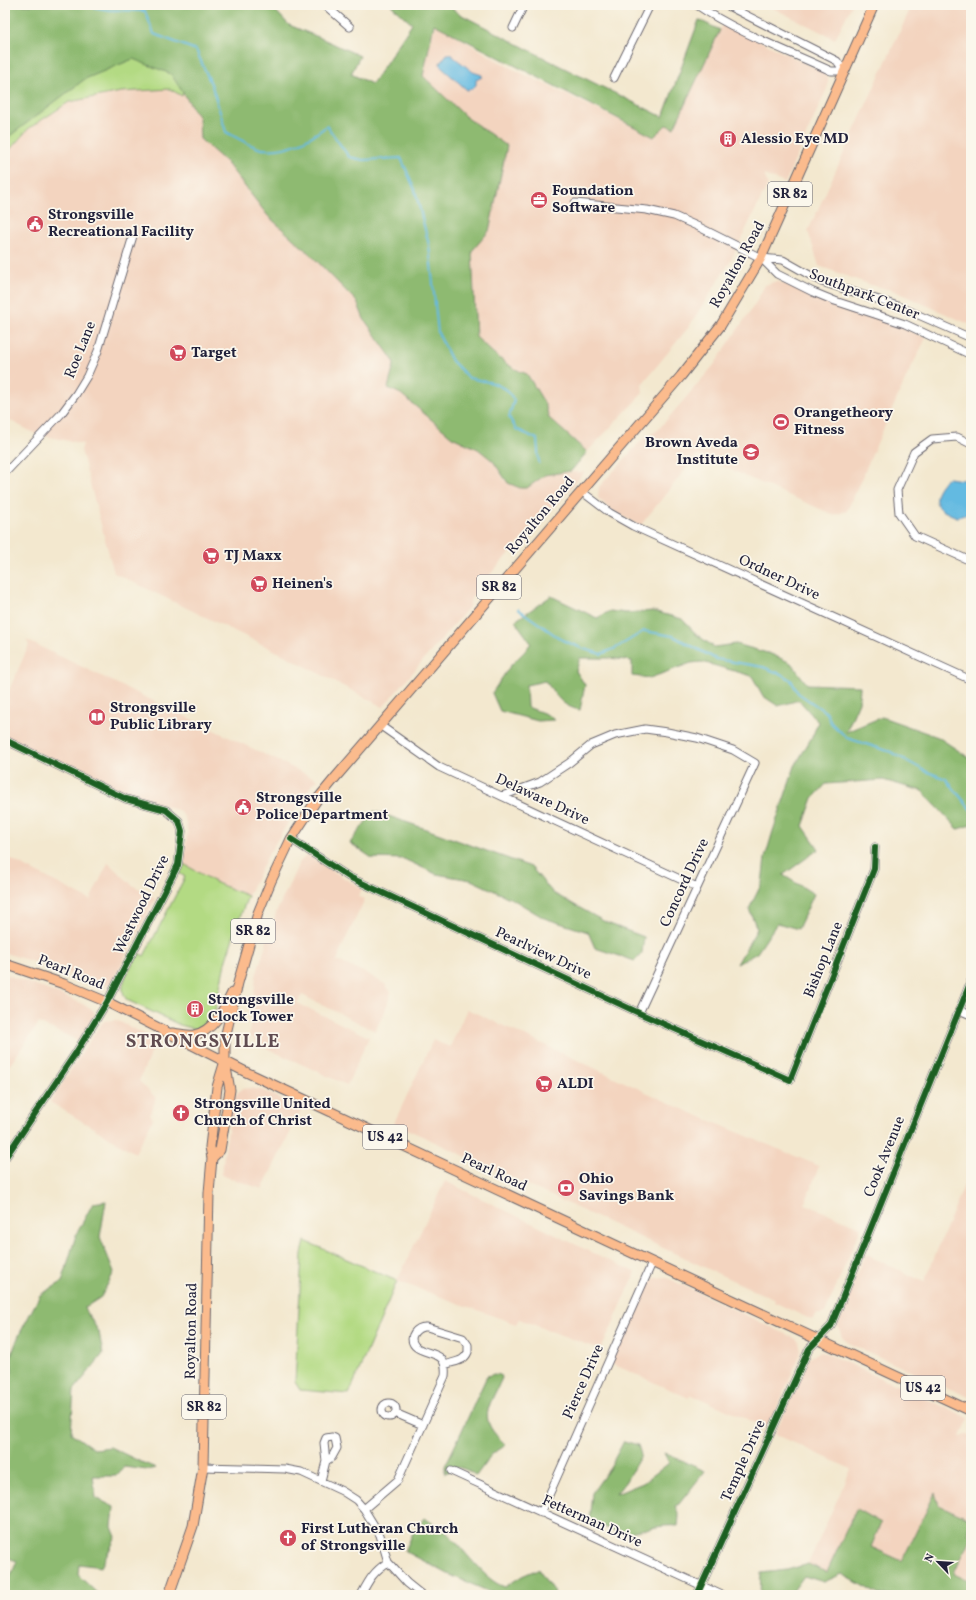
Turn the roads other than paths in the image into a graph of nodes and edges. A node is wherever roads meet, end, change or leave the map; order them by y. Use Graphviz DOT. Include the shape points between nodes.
graph roads {
  1 [pos="325,5"];
  2 [pos="524,5"];
  3 [pos="650,5"];
  4 [pos="697,5"];
  5 [pos="726,5"];
  6 [pos="874,5"];
  7 [pos="350,27"];
  8 [pos="513,28"];
  9 [pos="844,71"];
  10 [pos="614,78"];
  11 [pos="575,203"];
  12 [pos="133,236"];
  13 [pos="761,258"];
  14 [pos="971,338"];
  15 [pos="971,355"];
  16 [pos="971,444"];
  17 [pos="5,473"];
  18 [pos="580,491"];
  19 [pos="971,559"];
  20 [pos="971,680"];
  21 [pos="381,726"];
  22 [pos="5,740"];
  23 [pos="502,796"];
  24 [pos="291,839"];
  25 [pos="875,847"];
  26 [pos="697,887"];
  27 [pos="5,964"];
  28 [pos="971,981"];
  29 [pos="238,982"];
  30 [pos="107,1002"];
  31 [pos="959,1010"];
  32 [pos="639,1013"];
  33 [pos="971,1016"];
  34 [pos="165,1032"];
  35 [pos="225,1062"];
  36 [pos="790,1080"];
  37 [pos="5,1158"];
  38 [pos="212,1158"];
  39 [pos="652,1262"];
  40 [pos="817,1339"];
  41 [pos="445,1365"];
  42 [pos="971,1410"];
  43 [pos="395,1413"];
  44 [pos="423,1425"];
  45 [pos="326,1460"];
  46 [pos="203,1468"];
  47 [pos="451,1471"];
  48 [pos="321,1481"];
  49 [pos="364,1509"];
  50 [pos="540,1513"];
  51 [pos="388,1562"];
  52 [pos="702,1585"];
  53 [pos="169,1595"];
  54 [pos="361,1595"];
  55 [pos="422,1595"];
  56 [pos="697,1595"];
  57 [pos="722,1595"];
  1 -- 7 [label="street"];
  2 -- 8 [label="street"];
  3 -- 10 [label="street"];
  4 -- 9 [label="street" via="741,29 831,71"];
  5 -- 9 [label="street" via="837,61"];
  6 -- 9 [label="main road, Royalton Road / SR 82"];
  9 -- 13 [label="main road, Royalton Road / SR 82"];
  11 -- 13 [label="street" via="669,214"];
  12 -- 17 [label="street, Roe Lane" via="98,351 87,376 61,414"];
  13 -- 14 [label="street, Southpark Center" via="783,260 818,280 898,306"];
  13 -- 15 [label="street, Southpark Center" via="777,274 812,292 905,324"];
  13 -- 18 [label="main road, Royalton Road / SR 82" via="721,325 681,376"];
  16 -- 19 [label="street" via="957,437 932,439 914,452 897,490 899,513 915,536 966,560"];
  18 -- 20 [label="street, Ordner Drive" via="633,526"];
  18 -- 21 [label="main road, Royalton Road / SR 82"];
  21 -- 23 [label="street, Delaware Drive" via="439,767"];
  21 -- 24 [label="main road, Royalton Road / SR 82" via="316,801"];
  22 -- 30 [label="street, Westwood Drive" via="126,799 166,810 176,817 181,825 182,840 178,865"];
  23 -- 26 [label="street, Delaware Drive"];
  23 -- 26 [label="street, Concord Drive" via="540,782 591,745 615,734 644,729 697,738 733,750 755,763"];
  24 -- 29 [label="main road, Royalton Road / SR 82" via="264,896"];
  24 -- 32 [label="street, Pearlview Drive" via="349,877"];
  25 -- 36 [label="street, Bishop Lane" via="874,869"];
  26 -- 32 [label="street, Concord Drive"];
  27 -- 30 [label="main road, Pearl Road / US 42"];
  28 -- 31 [label="street, Cook Avenue"];
  29 -- 34 [label="main road" via="210,1028 193,1035"];
  29 -- 35 [label="main road, Royalton Road / SR 82" via="226,1038"];
  30 -- 34 [label="main road, Pearl Road / US 42"];
  30 -- 37 [label="street, Westwood Drive"];
  31 -- 33 [label="street"];
  31 -- 40 [label="street, Cook Avenue" via="831,1326"];
  32 -- 36 [label="street, Pearlview Drive"];
  34 -- 35 [label="main road, Pearl Road / US 42"];
  35 -- 38 [label="main road, Royalton Road / SR 82" via="217,1087 210,1147"];
  35 -- 38 [label="main road, Royalton Road / SR 82" via="230,1090 220,1150"];
  35 -- 39 [label="main road, Pearl Road / US 42"];
  38 -- 46 [label="main road, Royalton Road / SR 82" via="208,1200"];
  39 -- 40 [label="main road, Pearl Road / US 42"];
  39 -- 50 [label="street, Pierce Drive"];
  40 -- 42 [label="main road, Pearl Road / US 42"];
  40 -- 52 [label="street, Temple Drive" via="809,1349"];
  41 -- 41 [label="street" via="437,1355 415,1345 412,1338 417,1329 423,1327 463,1338 468,1352 465,1358"];
  41 -- 44 [label="street" via="445,1376"];
  43 -- 44 [label="street"];
  44 -- 49 [label="street" via="398,1480"];
  45 -- 48 [label="street"];
  46 -- 48 [label="street" via="284,1469 301,1472"];
  46 -- 53 [label="main road, Royalton Road / SR 82" via="193,1526"];
  47 -- 50 [label="street, Fetterman Drive"];
  48 -- 49 [label="street" via="356,1500"];
  49 -- 51 [label="street" via="380,1535"];
  50 -- 52 [label="street, Fetterman Drive"];
  51 -- 54 [label="street" via="369,1579"];
  51 -- 55 [label="street"];
  52 -- 56 [label="street, Temple Drive"];
  52 -- 57 [label="street, Fetterman Drive"];
}
